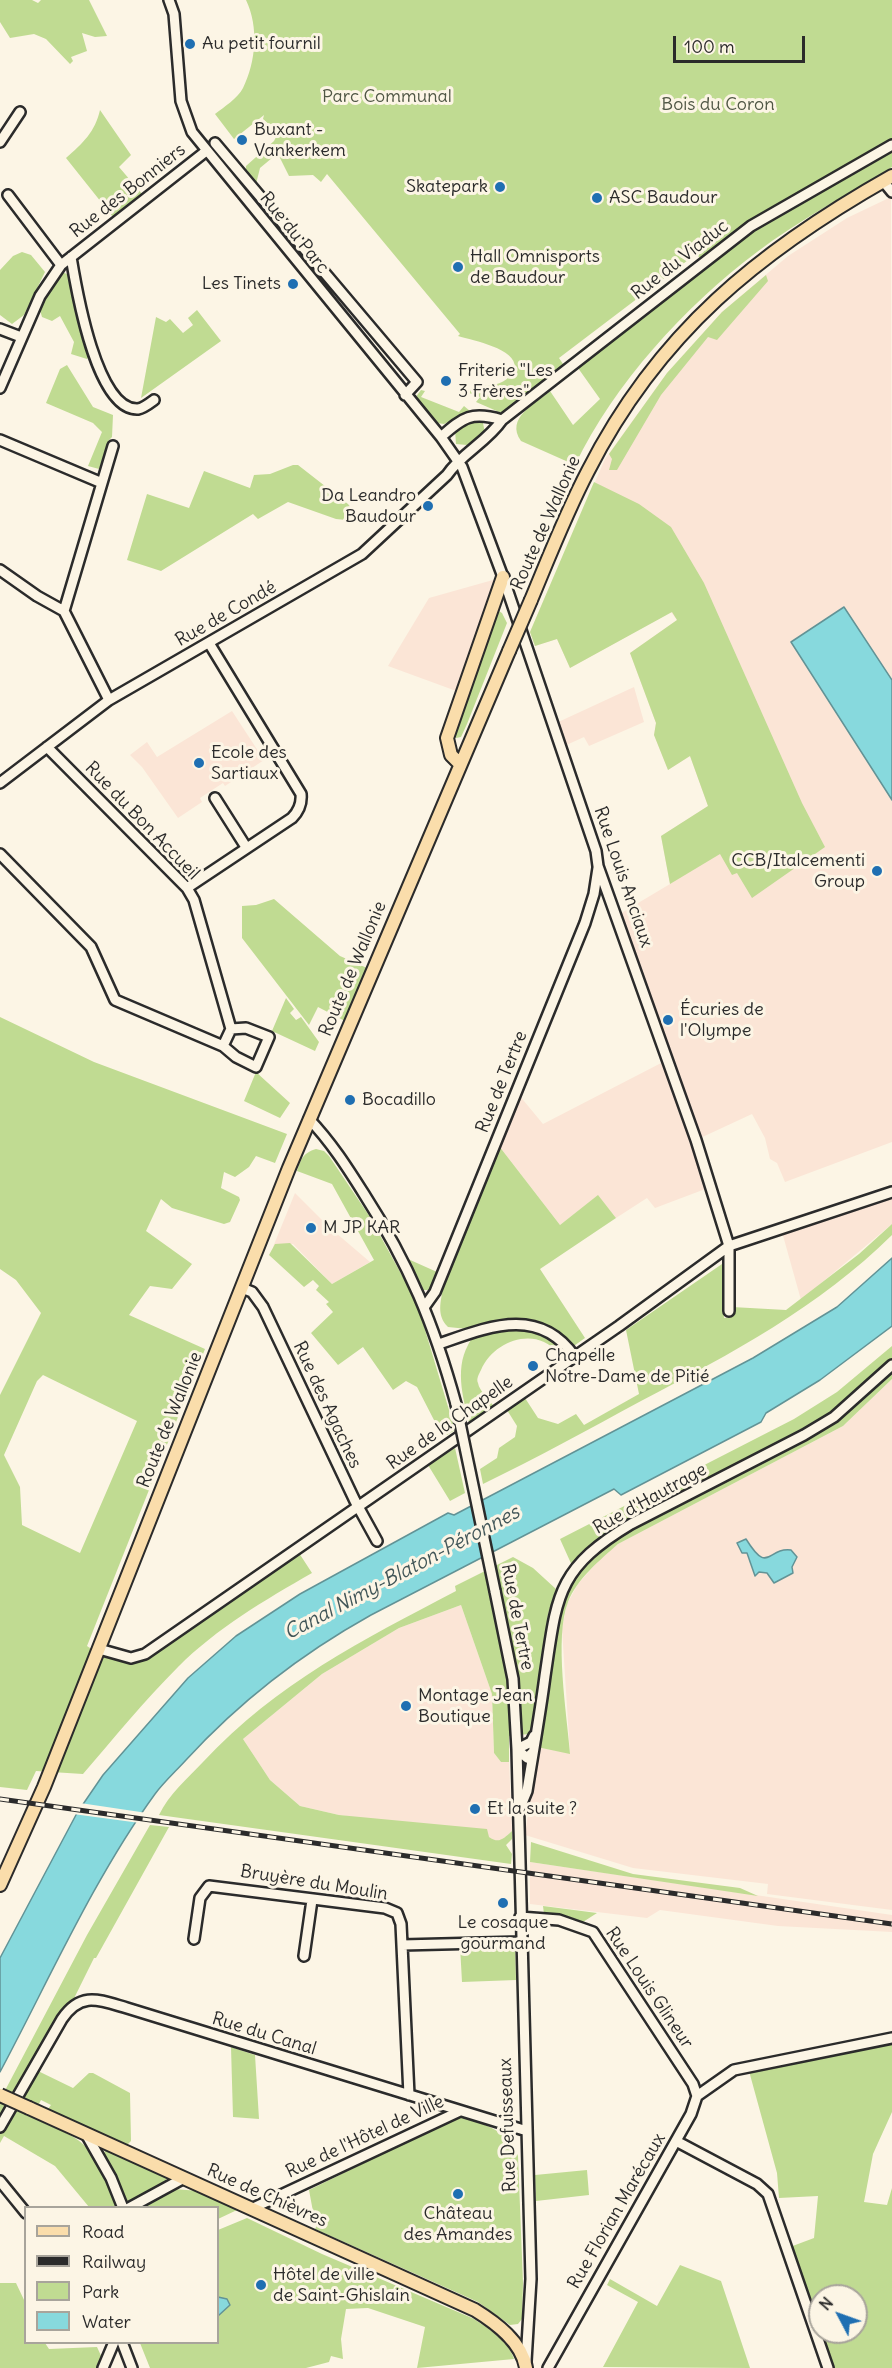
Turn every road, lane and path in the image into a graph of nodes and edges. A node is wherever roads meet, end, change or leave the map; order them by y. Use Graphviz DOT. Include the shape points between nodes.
graph roads {
  1 [pos="169,0"];
  2 [pos="20,112"];
  3 [pos="0,142"];
  4 [pos="215,143"];
  5 [pos="892,145"];
  6 [pos="205,152"];
  7 [pos="888,178"];
  8 [pos="892,192"];
  9 [pos="8,195"];
  10 [pos="71,257"];
  11 [pos="61,265"];
  12 [pos="0,329"];
  13 [pos="21,337"];
  14 [pos="0,388"];
  15 [pos="405,395"];
  16 [pos="154,400"];
  17 [pos="502,420"];
  18 [pos="441,437"];
  19 [pos="0,440"];
  20 [pos="113,446"];
  21 [pos="457,460"];
  22 [pos="102,483"];
  23 [pos="0,570"];
  24 [pos="503,577"];
  25 [pos="64,611"];
  26 [pos="209,643"];
  27 [pos="109,700"];
  28 [pos="47,747"];
  29 [pos="460,764"];
  30 [pos="0,783"];
  31 [pos="216,798"];
  32 [pos="246,847"];
  33 [pos="0,854"];
  34 [pos="598,866"];
  35 [pos="187,888"];
  36 [pos="231,1029"];
  37 [pos="223,1046"];
  38 [pos="309,1119"];
  39 [pos="892,1192"];
  40 [pos="729,1246"];
  41 [pos="242,1288"];
  42 [pos="425,1306"];
  43 [pos="729,1311"];
  44 [pos="439,1344"];
  45 [pos="575,1357"];
  46 [pos="892,1365"];
  47 [pos="358,1507"];
  48 [pos="377,1542"];
  49 [pos="99,1649"];
  50 [pos="535,1734"];
  51 [pos="517,1749"];
  52 [pos="533,1752"];
  53 [pos="519,1810"];
  54 [pos="519,1871"];
  55 [pos="0,1885"];
  56 [pos="312,1899"];
  57 [pos="520,1917"];
  58 [pos="194,1940"];
  59 [pos="521,1942"];
  60 [pos="402,1945"];
  61 [pos="304,1956"];
  62 [pos="892,2038"];
  63 [pos="0,2095"];
  64 [pos="409,2095"];
  65 [pos="697,2096"];
  66 [pos="460,2110"];
  67 [pos="0,2127"];
  68 [pos="527,2131"];
  69 [pos="86,2134"];
  70 [pos="676,2141"];
  71 [pos="184,2178"];
  72 [pos="0,2181"];
  73 [pos="122,2206"];
  74 [pos="133,2206"];
  75 [pos="252,2209"];
  76 [pos="24,2211"];
  77 [pos="529,2321"];
  78 [pos="513,2341"];
  79 [pos="114,2344"];
  80 [pos="122,2344"];
  81 [pos="526,2367"];
  82 [pos="103,2368"];
  83 [pos="132,2368"];
  84 [pos="548,2368"];
  85 [pos="828,2368"];
  1 -- 6 [label="street, Rue du Parc" via="174,14 183,112"];
  2 -- 3 [label="street"];
  4 -- 15 [label="street, Rue du Parc" via="417,382"];
  5 -- 17 [label="street, Rue du Viaduc" via="751,226"];
  6 -- 10 [label="street, Rue des Bonniers"];
  6 -- 15 [label="street, Rue du Parc"];
  7 -- 8 [label="street"];
  7 -- 29 [label="main road, Route de Wallonie, bridge" via="793,237 727,288 683,332 643,381 580,486"];
  9 -- 11 [label="street"];
  10 -- 11 [label="street, Rue des Bonniers"];
  10 -- 16 [label="street, Rue des Bonniers" via="83,327 98,365 117,397 131,407 144,408"];
  11 -- 13 [label="street, Rue des Bonniers" via="40,296"];
  12 -- 13 [label="street"];
  13 -- 14 [label="street, Rue des Bonniers"];
  15 -- 18 [label="street, Rue du Parc"];
  17 -- 18 [label="street" via="483,414 464,417"];
  17 -- 21 [label="street, Rue du Viaduc" via="495,431"];
  18 -- 21 [label="street, Rue du Parc"];
  19 -- 22 [label="street"];
  20 -- 22 [label="street"];
  21 -- 24 [label="street, Rue Louis Anciaux"];
  21 -- 26 [label="street, Rue de Condé" via="447,475 362,554"];
  22 -- 25 [label="street"];
  23 -- 25 [label="street"];
  24 -- 29 [label="main road" via="447,738 451,755"];
  24 -- 34 [label="street, Rue Louis Anciaux"];
  25 -- 27 [label="street"];
  26 -- 27 [label="street, Rue de Condé"];
  26 -- 32 [label="street" via="301,794 297,813"];
  27 -- 28 [label="street, Rue de Condé"];
  28 -- 30 [label="street, Rue de Condé"];
  28 -- 35 [label="street, Rue du Bon Accueil"];
  29 -- 38 [label="main road, Route de Wallonie"];
  31 -- 32 [label="street"];
  32 -- 35 [label="street"];
  33 -- 37 [label="street" via="91,946 115,1000"];
  34 -- 40 [label="street, Rue Louis Anciaux" via="696,1140"];
  34 -- 42 [label="street, Rue de Tertre" via="585,923 435,1292"];
  35 -- 36 [label="street, Rue du Bon Accueil" via="194,900"];
  36 -- 37 [label="street"];
  36 -- 37 [label="street" via="246,1028 269,1037 256,1067"];
  38 -- 41 [label="main road, Route de Wallonie"];
  38 -- 42 [label="street, Rue de Tertre" via="327,1137 381,1221"];
  39 -- 40 [label="street, Rue de la Chapelle"];
  40 -- 43 [label="street, Rue Louis Anciaux"];
  40 -- 45 [label="street, Rue de la Chapelle"];
  41 -- 47 [label="street, Rue des Agaches" via="252,1292 263,1307"];
  41 -- 49 [label="main road, Route de Wallonie"];
  42 -- 44 [label="street, Rue de Tertre"];
  44 -- 45 [label="street" via="487,1328 524,1324 552,1332"];
  44 -- 51 [label="street, Rue de Tertre, bridge" via="456,1404 513,1679"];
  45 -- 47 [label="street, Rue de la Chapelle"];
  46 -- 50 [label="street, Rue d'Hautrage" via="858,1398 814,1429 631,1524 589,1553 564,1586 555,1609"];
  47 -- 48 [label="street, Rue des Agaches"];
  47 -- 49 [label="street, Rue de la Chapelle" via="145,1654 131,1658"];
  49 -- 55 [label="main road, Route de Wallonie"];
  50 -- 51 [label="street" via="531,1742"];
  50 -- 52 [label="street, Rue d'Hautrage"];
  51 -- 52 [label="street" via="526,1758"];
  51 -- 53 [label="street, Rue de Tertre"];
  52 -- 53 [label="street, Rue d'Hautrage" via="527,1791"];
  53 -- 54 [label="street, Rue de Tertre"];
  54 -- 57 [label="street, Rue Defuisseaux"];
  56 -- 58 [label="street, Bruyère du Moulin" via="209,1886 200,1898"];
  56 -- 60 [label="street, Bruyère du Moulin" via="390,1909 399,1916"];
  56 -- 61 [label="street"];
  57 -- 59 [label="street, Rue Defuisseaux"];
  57 -- 65 [label="street, Rue Louis Glineur" via="559,1920 593,1932 693,2084"];
  59 -- 60 [label="street"];
  59 -- 68 [label="street, Rue Defuisseaux"];
  60 -- 64 [label="street, Bruyère du Moulin"];
  62 -- 65 [label="street" via="739,2068"];
  63 -- 69 [label="main road, Rue de Chièvres, bridge"];
  64 -- 66 [label="street, Rue du Canal"];
  64 -- 67 [label="street, Rue du Canal" via="98,2000 86,2000 72,2005"];
  65 -- 70 [label="street, Rue Florian Marécaux" via="692,2114"];
  66 -- 68 [label="street, Rue du Canal"];
  66 -- 75 [label="street, Rue de l'Hôtel de Ville"];
  68 -- 77 [label="street, Rue Defuisseaux"];
  69 -- 71 [label="main road, Rue de Chièvres"];
  69 -- 73 [label="street"];
  70 -- 84 [label="street, Rue Florian Marécaux"];
  70 -- 85 [label="street" via="757,2184 768,2194"];
  71 -- 74 [label="street"];
  71 -- 75 [label="main road, Rue de Chièvres"];
  72 -- 76 [label="street"];
  75 -- 78 [label="main road, Rue de Chièvres" via="475,2310"];
  77 -- 78 [label="street"];
  77 -- 81 [label="street, Rue Defuisseaux"];
  78 -- 81 [label="main road"];
  79 -- 82 [label="street"];
  80 -- 83 [label="street"];
}
